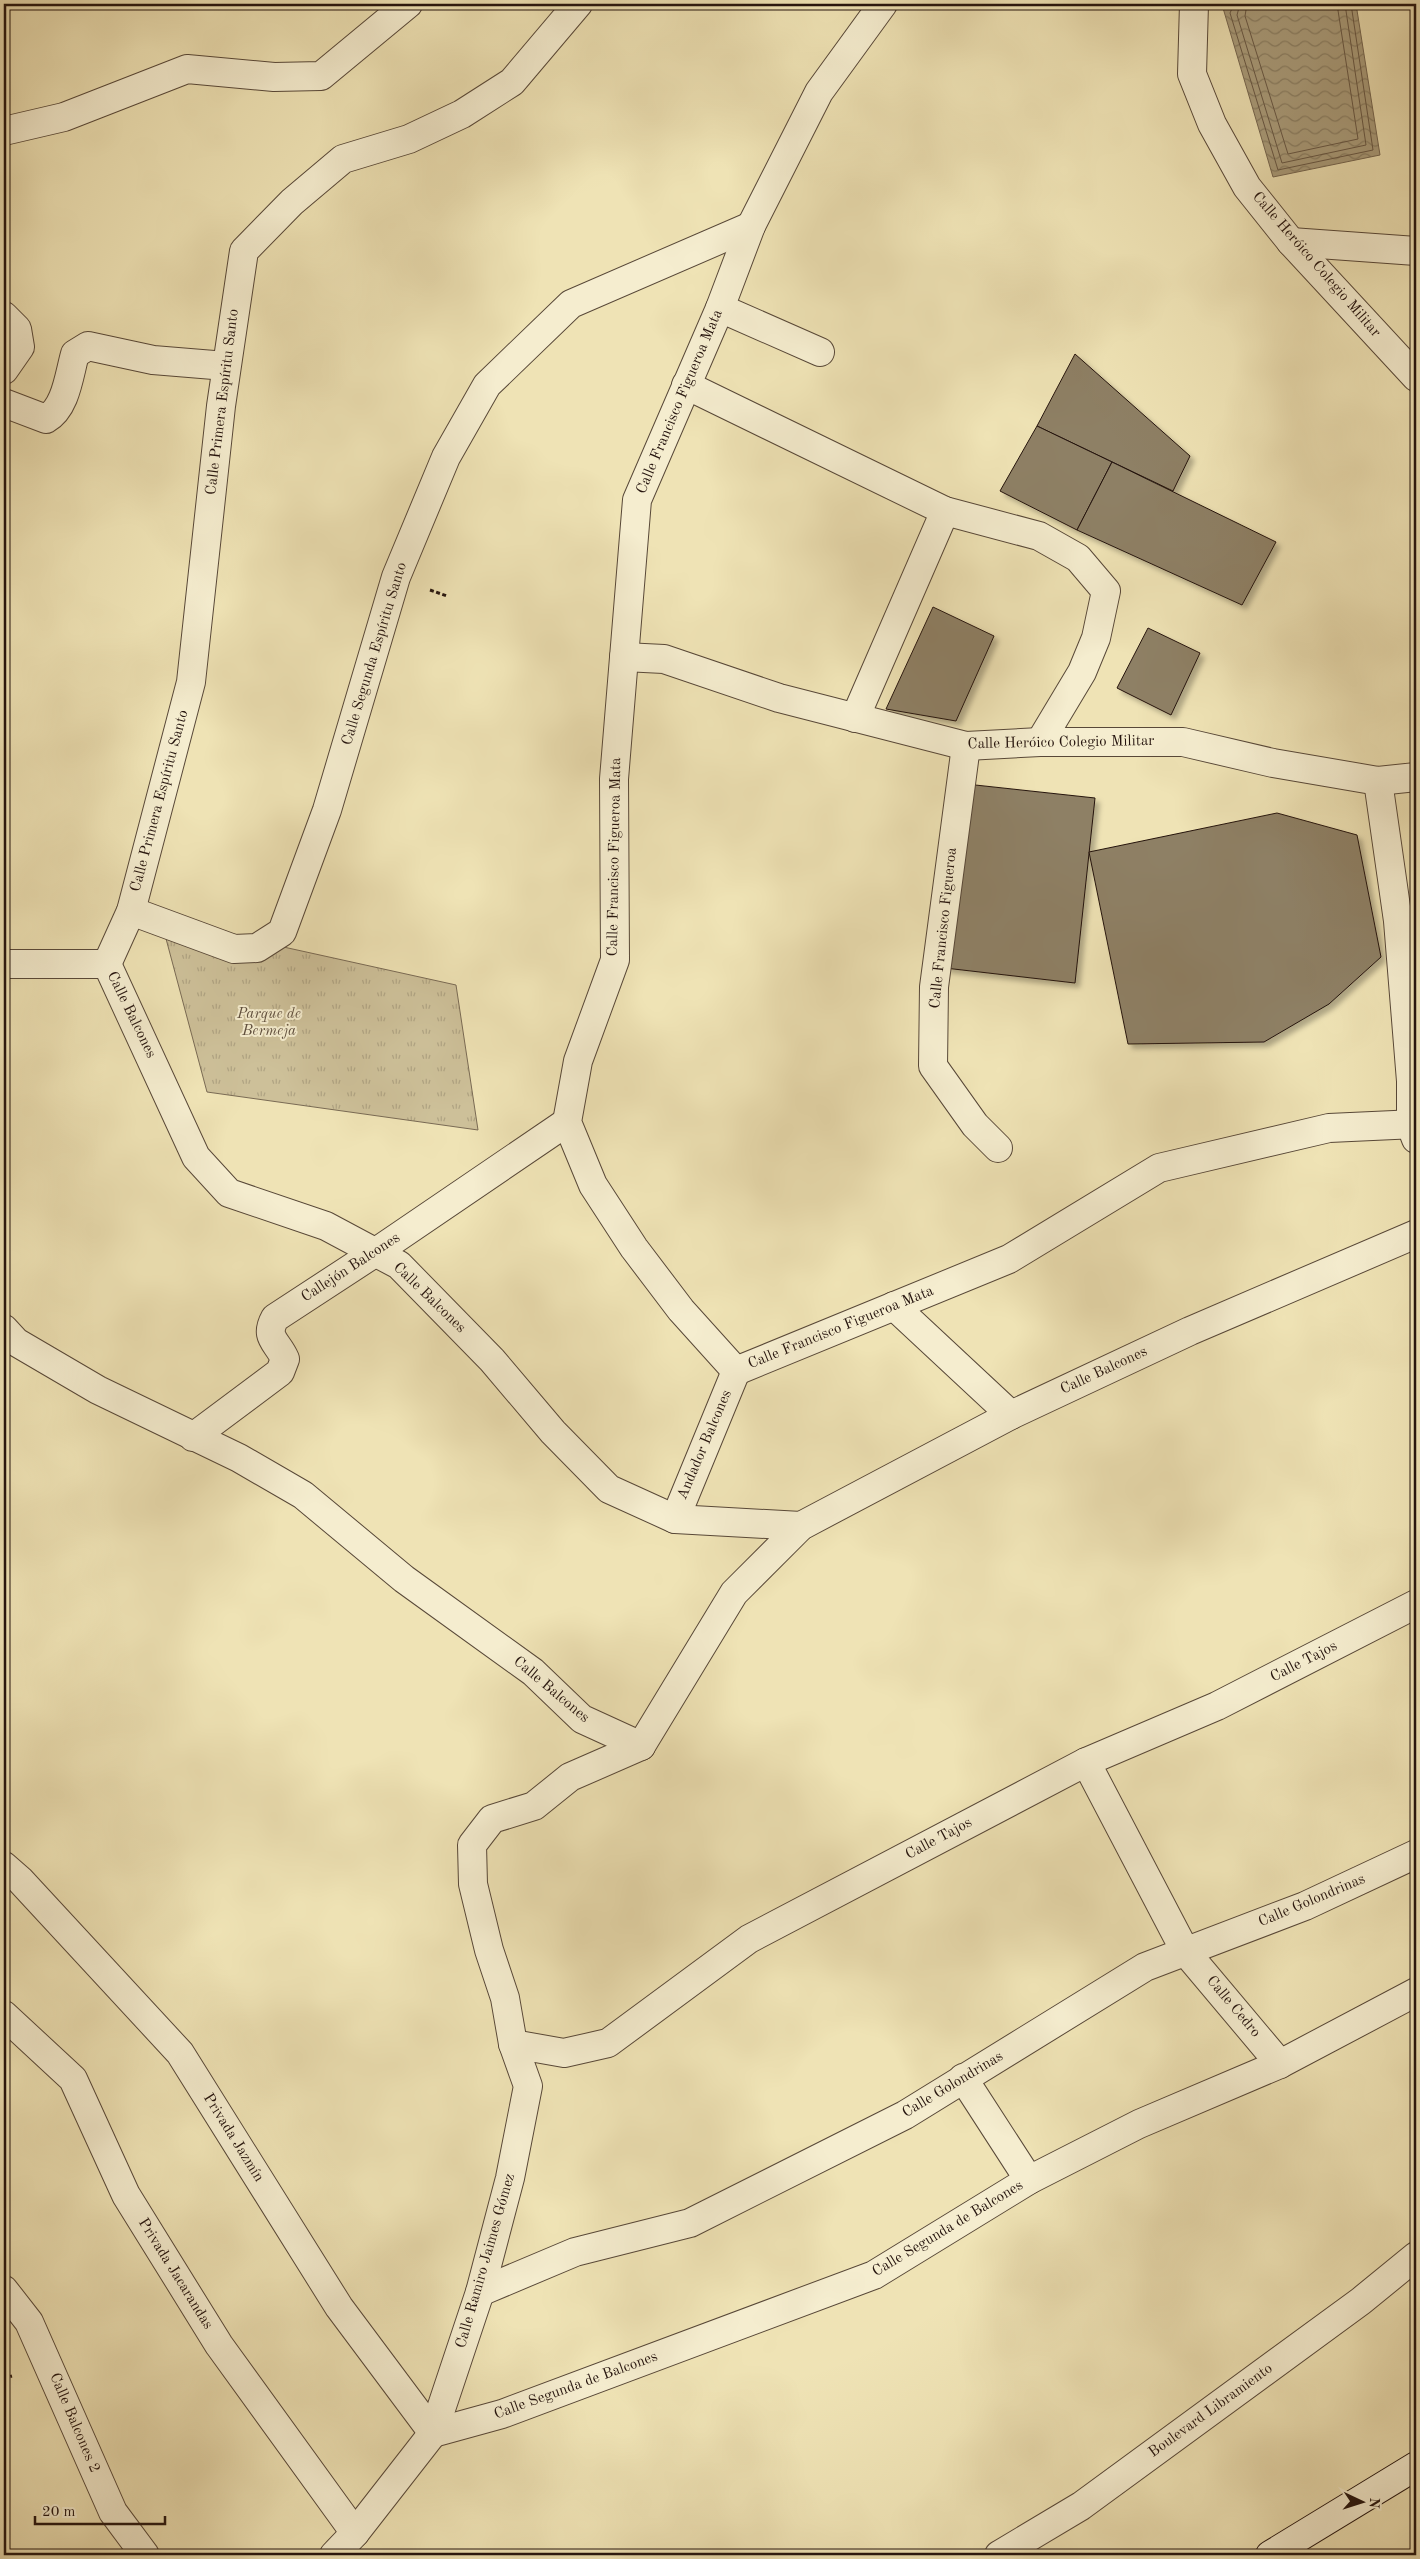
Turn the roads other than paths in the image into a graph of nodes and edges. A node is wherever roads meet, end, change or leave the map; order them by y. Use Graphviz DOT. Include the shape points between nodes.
graph roads {
  1 [pos="408,4"];
  2 [pos="578,4"];
  3 [pos="883,4"];
  4 [pos="1194,4"];
  5 [pos="4,132"];
  6 [pos="751,226"];
  7 [pos="1291,242"];
  8 [pos="1416,251"];
  9 [pos="720,308"];
  10 [pos="10,323"];
  11 [pos="820,352"];
  12 [pos="226,366"];
  13 [pos="4,370"];
  14 [pos="1416,377"];
  15 [pos="686,385"];
  16 [pos="4,403"];
  17 [pos="945,511"];
  18 [pos="624,656"];
  19 [pos="855,718"];
  20 [pos="1040,742"];
  21 [pos="966,746"];
  22 [pos="1416,777"];
  23 [pos="1378,781"];
  24 [pos="131,911"];
  25 [pos="4,964"];
  26 [pos="107,964"];
  27 [pos="567,1122"];
  28 [pos="1415,1130"];
  29 [pos="998,1148"];
  30 [pos="1416,1234"];
  31 [pos="376,1252"];
  32 [pos="894,1306"];
  33 [pos="4,1329"];
  34 [pos="736,1371"];
  35 [pos="1011,1415"];
  36 [pos="193,1437"];
  37 [pos="675,1519"];
  38 [pos="801,1526"];
  39 [pos="1416,1604"];
  40 [pos="641,1746"];
  41 [pos="1086,1762"];
  42 [pos="1416,1854"];
  43 [pos="4,1866"];
  44 [pos="1185,1951"];
  45 [pos="1416,1992"];
  46 [pos="4,2015"];
  47 [pos="513,2044"];
  48 [pos="1280,2064"];
  49 [pos="964,2078"];
  50 [pos="1029,2180"];
  51 [pos="1416,2256"];
  52 [pos="4,2290"];
  53 [pos="480,2292"];
  54 [pos="433,2433"];
  55 [pos="1416,2466"];
  56 [pos="355,2533"];
  57 [pos="145,2555"];
  58 [pos="334,2555"];
  59 [pos="998,2555"];
  60 [pos="1270,2555"];
  1 -- 5 [label="street" via="321,76 274,77 186,69 64,118"];
  2 -- 12 [label="street, Calle Primera Espíritu Santo" via="512,82 462,114 409,139 344,159 292,202 244,251"];
  3 -- 6 [label="street, Calle Francisco Figueroa Mata" via="819,92"];
  4 -- 7 [label="street, Calle Heróico Colegio Militar" via="1192,74 1212,124 1247,187"];
  6 -- 9 [label="street, Calle Francisco Figueroa Mata"];
  6 -- 24 [label="street, Calle Segunda Espíritu Santo" via="571,304 486,385 446,457 396,578 327,810 282,932 257,948 234,949"];
  7 -- 8 [label="street"];
  7 -- 14 [label="street, Calle Heróico Colegio Militar"];
  9 -- 11 [label="street"];
  9 -- 15 [label="street, Calle Francisco Figueroa Mata"];
  10 -- 13 [label="street" via="20,347"];
  12 -- 16 [label="street" via="153,360 88,346 75,354 55,414 46,419"];
  12 -- 24 [label="street, Calle Primera Espíritu Santo" via="191,682"];
  15 -- 17 [label="street"];
  15 -- 18 [label="street, Calle Francisco Figueroa Mata" via="637,500"];
  17 -- 19 [label="street"];
  17 -- 20 [label="street" via="1039,536 1078,558 1106,591 1096,638 1082,672"];
  18 -- 19 [label="street, Calle Heróico Colegio Militar" via="664,659 779,698"];
  18 -- 27 [label="street, Calle Francisco Figueroa Mata" via="614,779 615,960 578,1061"];
  19 -- 21 [label="street, Calle Heróico Colegio Militar"];
  20 -- 21 [label="street, Calle Heróico Colegio Militar"];
  20 -- 23 [label="street, Calle Heróico Colegio Militar" via="1183,742 1273,763"];
  21 -- 29 [label="street, Calle Francisco Figueroa" via="934,988 933,1066 975,1125"];
  22 -- 23 [label="street, Calle Heróico Colegio Militar"];
  23 -- 28 [label="street, Calle Francisco Figueroa Mata" via="1398,921"];
  24 -- 26 [label="street, Calle Primera Espíritu Santo"];
  25 -- 26 [label="street"];
  26 -- 31 [label="street, Calle Balcones" via="196,1157 229,1192 326,1226"];
  27 -- 31 [label="street, Callejón Balcones"];
  27 -- 34 [label="street, Calle Francisco Figueroa Mata" via="593,1185 634,1248 681,1310"];
  28 -- 32 [label="street, Calle Francisco Figueroa Mata" via="1329,1128 1159,1168 1009,1259"];
  30 -- 35 [label="street, Calle Balcones" via="1190,1331"];
  31 -- 36 [label="street, Callejón Balcones" via="275,1318 270,1337 285,1359 280,1372"];
  31 -- 37 [label="street, Calle Balcones" via="399,1265 492,1360 553,1432 608,1489"];
  32 -- 34 [label="street, Calle Francisco Figueroa Mata"];
  32 -- 35 [label="street"];
  33 -- 36 [label="street, Calle Balcones" via="16,1342 98,1390"];
  34 -- 37 [label="street, Andador Balcones"];
  35 -- 38 [label="street, Calle Balcones"];
  36 -- 40 [label="street, Calle Balcones" via="239,1458 303,1495 404,1579 533,1672 582,1719"];
  37 -- 38 [label="street, Calle Balcones"];
  38 -- 40 [label="street, Calle Balcones" via="734,1593"];
  39 -- 41 [label="street, Calle Tajos" via="1217,1706"];
  40 -- 47 [label="street" via="570,1777 534,1806 492,1819 472,1845 473,1884 488,1950 505,1998"];
  41 -- 44 [label="street, Calle Cedro"];
  41 -- 47 [label="street, Calle Tajos" via="749,1939 608,2043 564,2053"];
  42 -- 44 [label="street, Calle Golondrinas" via="1306,1906"];
  43 -- 54 [label="street, Privada Jazmín" via="180,2053 339,2307"];
  44 -- 48 [label="street, Calle Cedro"];
  44 -- 49 [label="street, Calle Golondrinas" via="1144,1967"];
  45 -- 48 [label="street, Calle Segunda de Balcones"];
  46 -- 56 [label="street, Privada Jacarandas" via="73,2079 126,2195 219,2345"];
  47 -- 53 [label="street, Calle Ramiro Jaimes Gómez" via="528,2086 510,2178"];
  48 -- 50 [label="street, Calle Segunda de Balcones" via="1139,2124"];
  49 -- 50 [label="street"];
  49 -- 53 [label="street, Calle Golondrinas" via="905,2115 690,2222 575,2252"];
  50 -- 54 [label="street, Calle Segunda de Balcones" via="874,2274 502,2414"];
  51 -- 59 [label="street, Boulevard Libramiento" via="1361,2301 1081,2506"];
  52 -- 57 [label="street, Calle Balcones 2" via="29,2322 113,2512"];
  53 -- 54 [label="street, Calle Ramiro Jaimes Gómez"];
  54 -- 56 [label="street"];
  55 -- 60 [label="street"];
  56 -- 58 [label="street"];
}
